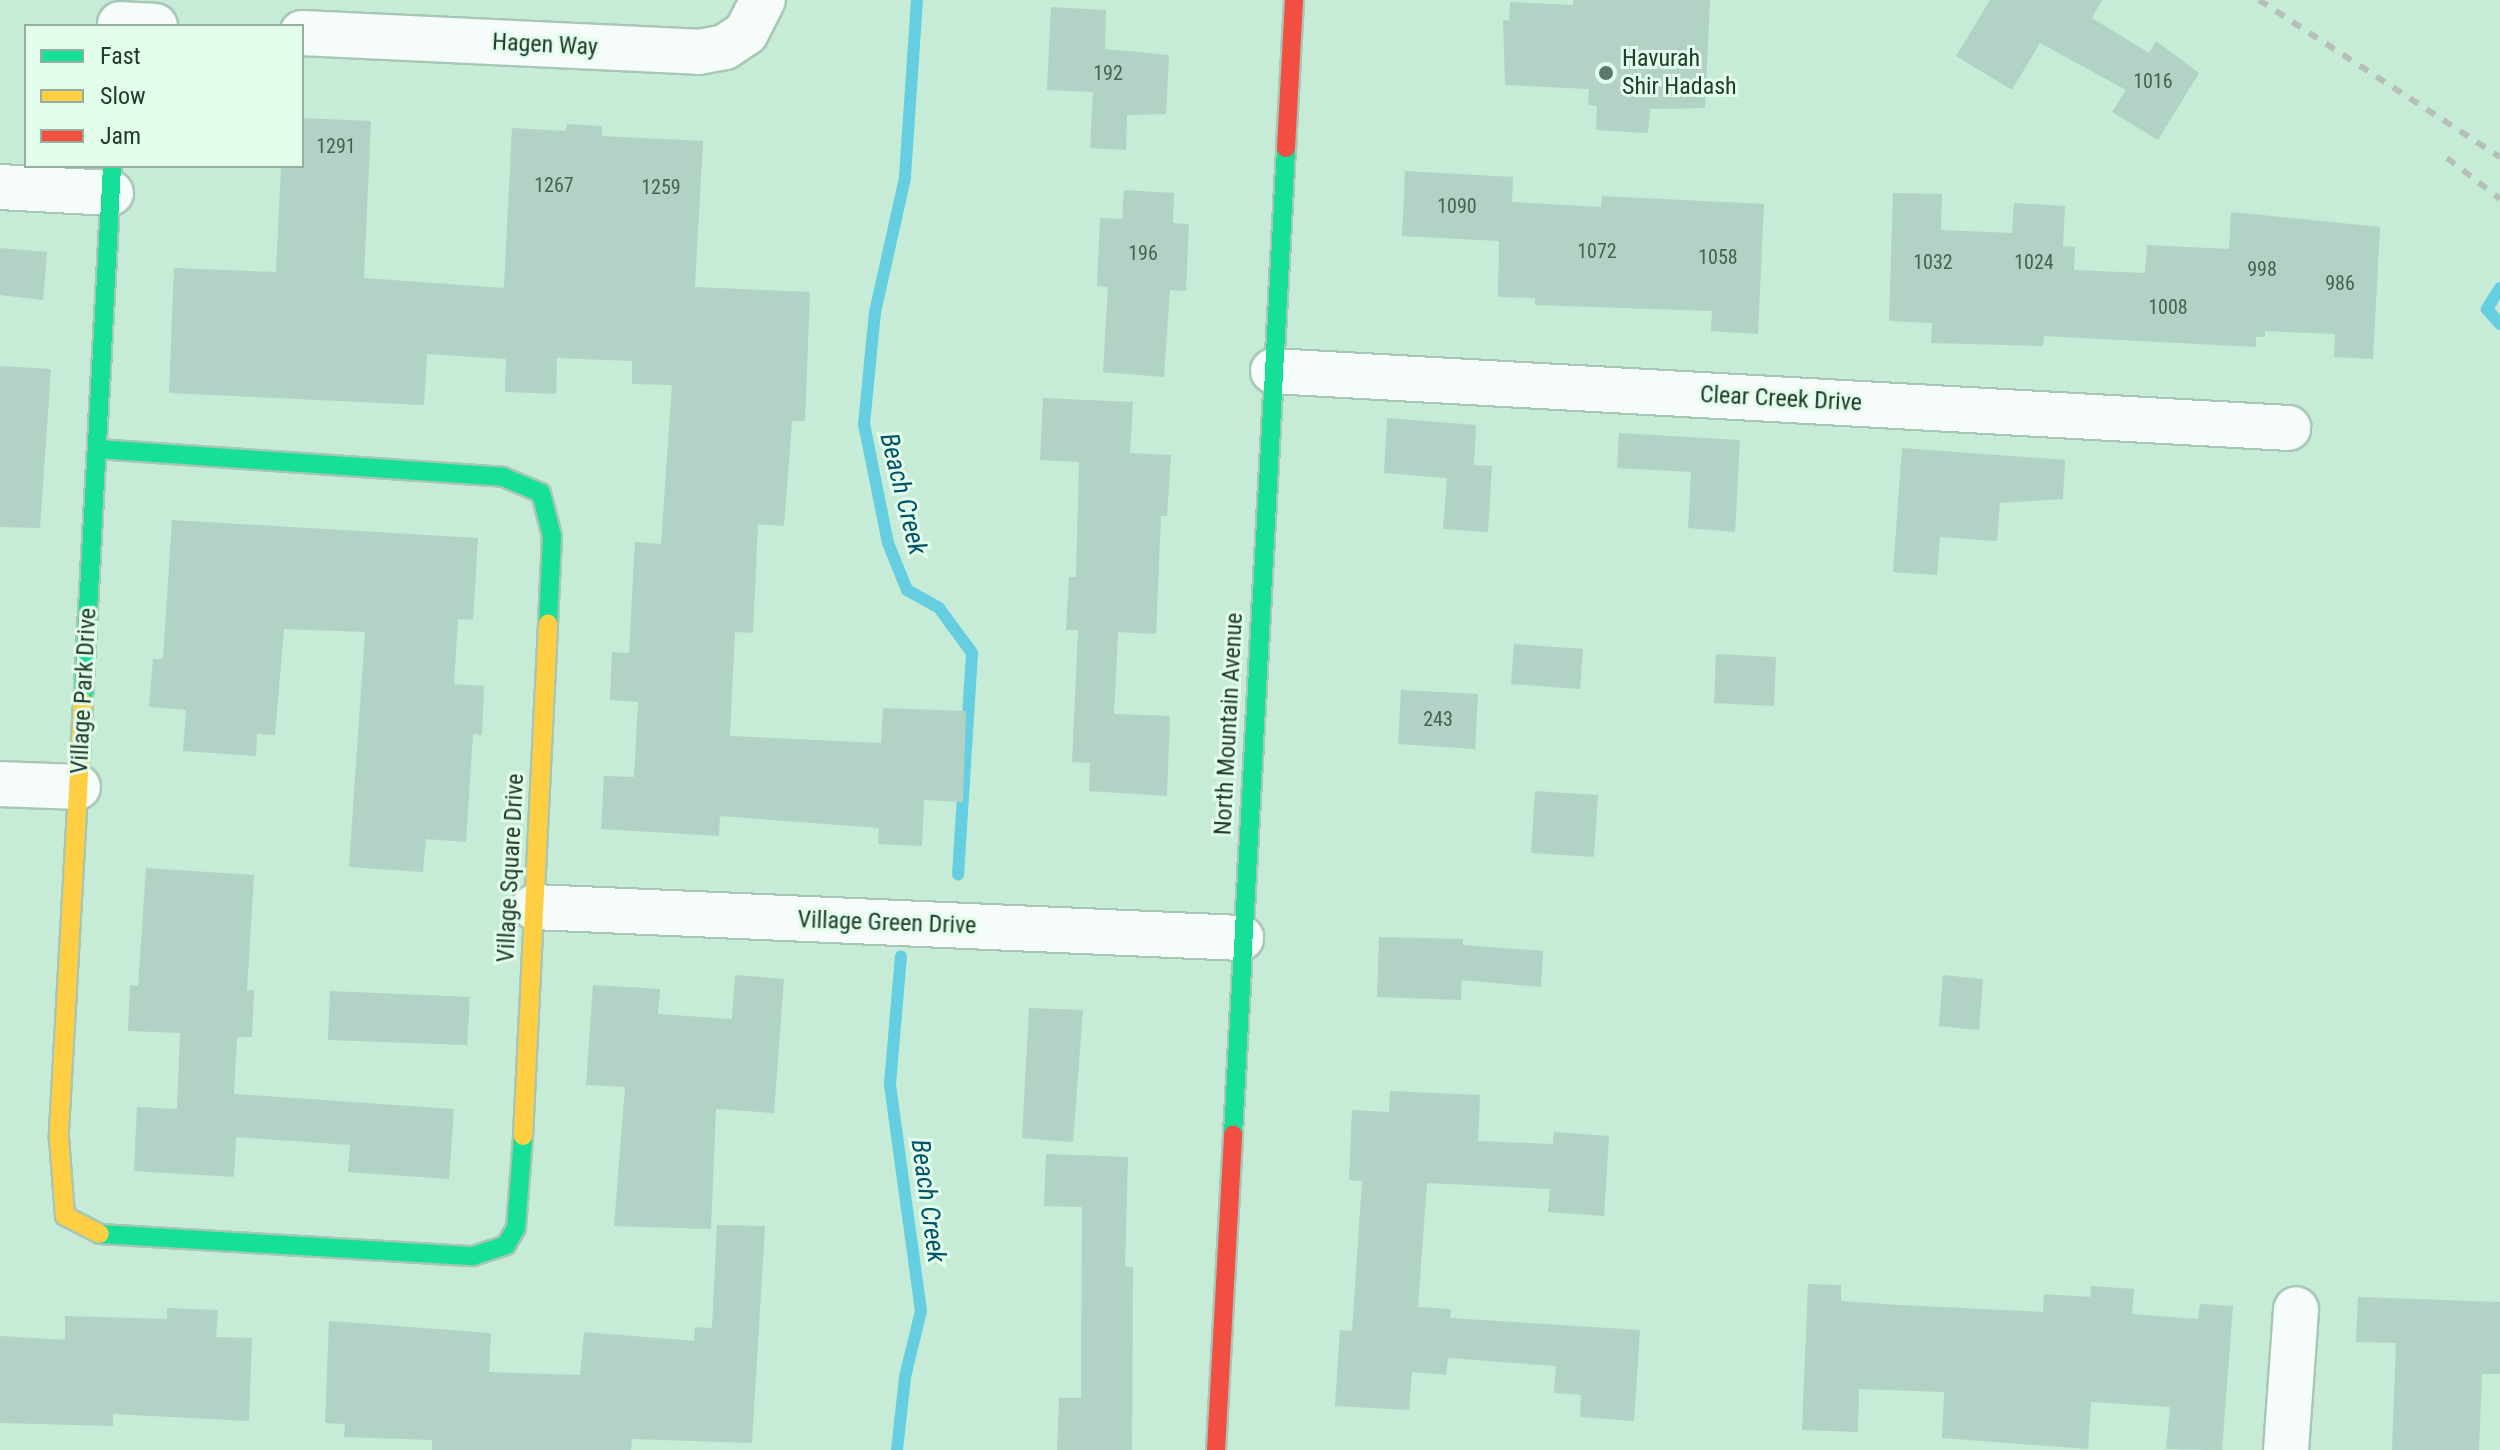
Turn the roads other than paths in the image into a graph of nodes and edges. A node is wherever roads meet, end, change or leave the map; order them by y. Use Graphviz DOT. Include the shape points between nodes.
graph roads {
  1 [pos="763,0"];
  2 [pos="1294,0"];
  3 [pos="304,33"];
  4 [pos="112,179"];
  5 [pos="0,187"];
  6 [pos="1273,371"];
  7 [pos="2288,428"];
  8 [pos="97,449"];
  9 [pos="0,784"];
  10 [pos="78,787"];
  11 [pos="534,907"];
  12 [pos="1241,938"];
  13 [pos="65,1216"];
  14 [pos="2296,1309"];
  15 [pos="1216,1450"];
  16 [pos="2286,1450"];
  1 -- 3 [label="street, Hagen Way" via="746,33 725,47 699,52"];
  2 -- 6 [label="street, North Mountain Avenue"];
  4 -- 5 [label="street"];
  4 -- 8 [label="street, Village Park Drive"];
  6 -- 7 [label="street, Clear Creek Drive"];
  6 -- 12 [label="street, North Mountain Avenue"];
  8 -- 10 [label="street, Village Park Drive"];
  8 -- 11 [label="street, Village Square Drive" via="503,477 541,493 552,536"];
  9 -- 10 [label="street"];
  10 -- 13 [label="street, Village Park Drive" via="59,1138"];
  11 -- 12 [label="street, Village Green Drive"];
  11 -- 13 [label="street, Village Square Drive" via="520,1207 506,1245 473,1256 114,1236"];
  12 -- 15 [label="street, North Mountain Avenue"];
  14 -- 16 [label="street"];
}
